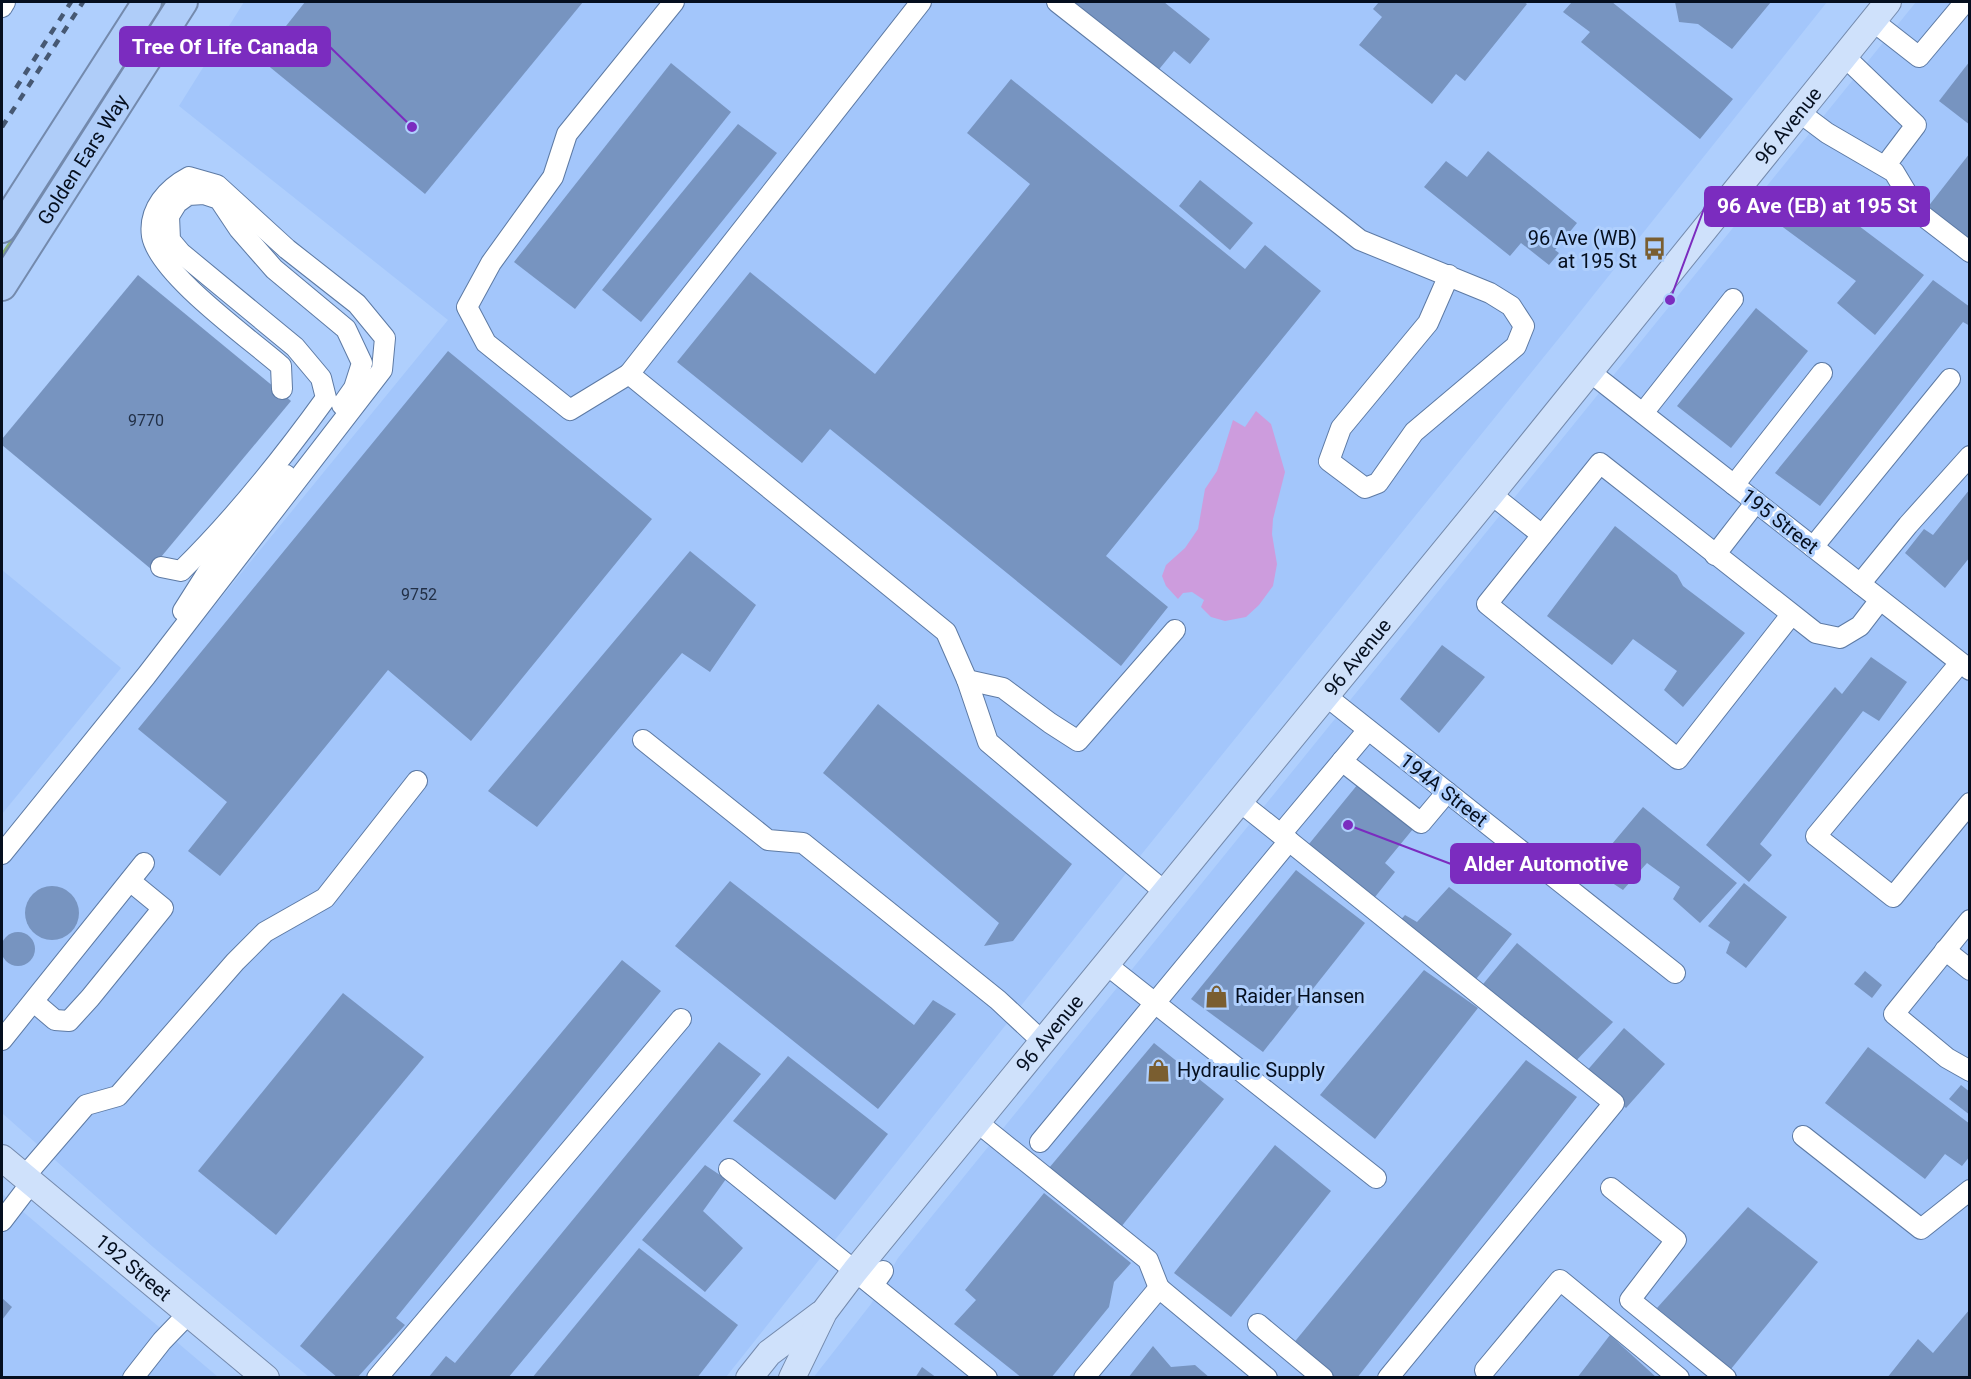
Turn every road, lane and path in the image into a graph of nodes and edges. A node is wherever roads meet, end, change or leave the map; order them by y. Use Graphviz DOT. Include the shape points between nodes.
graph roads {
  1 [pos="5,2"];
  2 [pos="147,2"];
  3 [pos="183,2"];
  4 [pos="674,2"];
  5 [pos="921,2"];
  6 [pos="1057,2"];
  7 [pos="1965,2"];
  8 [pos="2,7"];
  9 [pos="1880,11"];
  10 [pos="1844,56"];
  11 [pos="1799,112"];
  12 [pos="1885,166"];
  13 [pos="2,228"];
  14 [pos="1970,252"];
  15 [pos="1449,275"];
  16 [pos="2,286"];
  17 [pos="1733,299"];
  18 [pos="1590,372"];
  19 [pos="1822,373"];
  20 [pos="629,374"];
  21 [pos="1950,379"];
  22 [pos="282,389"];
  23 [pos="1643,413"];
  24 [pos="1970,456"];
  25 [pos="1734,485"];
  26 [pos="1491,494"];
  27 [pos="1755,502"];
  28 [pos="1542,535"];
  29 [pos="1813,547"];
  30 [pos="1715,555"];
  31 [pos="160,567"];
  32 [pos="1860,584"];
  33 [pos="1880,600"];
  34 [pos="1791,615"];
  35 [pos="1175,630"];
  36 [pos="1965,666"];
  37 [pos="146,676"];
  38 [pos="967,680"];
  39 [pos="1326,696"];
  40 [pos="1368,730"];
  41 [pos="643,740"];
  42 [pos="1342,761"];
  43 [pos="417,781"];
  44 [pos="1447,792"];
  45 [pos="1240,802"];
  46 [pos="1970,803"];
  47 [pos="1285,838"];
  48 [pos="2,854"];
  49 [pos="144,863"];
  50 [pos="130,881"];
  51 [pos="1166,892"];
  52 [pos="1970,920"];
  53 [pos="1945,950"];
  54 [pos="1107,965"];
  55 [pos="1970,970"];
  56 [pos="1675,973"];
  57 [pos="34,1002"];
  58 [pos="1155,1003"];
  59 [pos="681,1019"];
  60 [pos="2,1041"];
  61 [pos="1043,1042"];
  62 [pos="1970,1071"];
  63 [pos="977,1122"];
  64 [pos="1803,1136"];
  65 [pos="1040,1142"];
  66 [pos="2,1158"];
  67 [pos="729,1169"];
  68 [pos="1376,1178"];
  69 [pos="27,1180"];
  70 [pos="1611,1188"];
  71 [pos="1970,1190"];
  72 [pos="2,1221"];
  73 [pos="870,1276"];
  74 [pos="1159,1288"];
  75 [pos="824,1312"];
  76 [pos="188,1314"];
  77 [pos="1258,1324"];
  78 [pos="1485,1370"];
  79 [pos="133,1377"];
  80 [pos="266,1377"];
  81 [pos="377,1377"];
  82 [pos="749,1377"];
  83 [pos="792,1377"];
  84 [pos="987,1377"];
  85 [pos="1084,1377"];
  86 [pos="1267,1377"];
  87 [pos="1323,1377"];
  88 [pos="1388,1377"];
  89 [pos="1679,1377"];
  90 [pos="1726,1377"];
  1 -- 8 [label="street"];
  2 -- 13 [label="highway, Golden Ears Way"];
  3 -- 16 [label="highway, Golden Ears Way"];
  4 -- 20 [label="street" via="567,134 553,177 491,263 466,307 486,343 570,410"];
  5 -- 20 [label="street"];
  6 -- 15 [label="street" via="1360,240"];
  7 -- 9 [label="street" via="1920,57"];
  9 -- 10 [label="main road, 96 Avenue"];
  10 -- 11 [label="main road, 96 Avenue"];
  10 -- 12 [label="street" via="1916,125"];
  11 -- 12 [label="street"];
  11 -- 18 [label="main road, 96 Avenue"];
  12 -- 14 [label="street" via="1894,172 1918,212"];
  15 -- 15 [label="street" via="1511,306 1524,326 1516,346 1414,432 1378,483 1365,488 1329,461 1341,428 1428,323"];
  17 -- 23 [label="street"];
  18 -- 23 [label="street, 195 Street"];
  18 -- 26 [label="main road, 96 Avenue"];
  19 -- 25 [label="street"];
  20 -- 38 [label="street" via="946,632"];
  21 -- 29 [label="street"];
  22 -- 37 [label="street" via="281,366 179,280 152,236 161,198 189,177 217,185 287,249 357,304 385,338 382,370"];
  23 -- 25 [label="street, 195 Street"];
  24 -- 32 [label="street"];
  25 -- 27 [label="street, 195 Street"];
  26 -- 28 [label="street"];
  26 -- 39 [label="main road, 96 Avenue"];
  27 -- 29 [label="street, 195 Street"];
  27 -- 30 [label="street"];
  28 -- 30 [label="street" via="1600,463"];
  28 -- 34 [label="street" via="1487,604 1678,759"];
  29 -- 32 [label="street, 195 Street"];
  30 -- 34 [label="street"];
  31 -- 37 [label="street" via="181,571 207,546 266,478 326,398 321,378 295,347 170,240 169,216 177,203 188,195 204,194 219,199 274,269 346,329 362,363 354,388 332,418 221,551"];
  32 -- 33 [label="street, 195 Street"];
  33 -- 34 [label="street" via="1860,626 1840,638 1816,633"];
  33 -- 36 [label="street, 195 Street"];
  35 -- 38 [label="street" via="1078,741 1003,688"];
  36 -- 46 [label="street" via="1816,836 1893,897"];
  37 -- 48 [label="street"];
  38 -- 51 [label="street" via="988,742"];
  39 -- 40 [label="street, 194A Street"];
  39 -- 45 [label="main road, 96 Avenue"];
  40 -- 42 [label="street"];
  40 -- 44 [label="street, 194A Street"];
  41 -- 61 [label="street" via="768,840 802,843 998,1000"];
  42 -- 44 [label="street" via="1421,823"];
  42 -- 47 [label="street"];
  43 -- 69 [label="street" via="325,898 266,932 118,1096 86,1104"];
  44 -- 56 [label="street, 194A Street"];
  45 -- 47 [label="street"];
  45 -- 51 [label="main road, 96 Avenue"];
  47 -- 58 [label="street"];
  47 -- 88 [label="street" via="1614,1103"];
  49 -- 50 [label="street"];
  50 -- 57 [label="street"];
  50 -- 57 [label="street" via="163,908 69,1021 55,1020"];
  51 -- 54 [label="main road, 96 Avenue"];
  52 -- 53 [label="street"];
  53 -- 55 [label="street"];
  53 -- 62 [label="street" via="1894,1014 1947,1058"];
  54 -- 58 [label="street"];
  54 -- 61 [label="main road, 96 Avenue"];
  57 -- 60 [label="street"];
  58 -- 65 [label="street"];
  58 -- 68 [label="street"];
  59 -- 81 [label="street"];
  61 -- 63 [label="main road, 96 Avenue"];
  63 -- 73 [label="main road, 96 Avenue"];
  63 -- 74 [label="street" via="1148,1260"];
  64 -- 71 [label="street" via="1921,1229"];
  66 -- 69 [label="main road, 192 Street"];
  67 -- 73 [label="street"];
  69 -- 72 [label="street"];
  69 -- 76 [label="main road, 192 Street"];
  70 -- 90 [label="street" via="1676,1240 1630,1300"];
  73 -- 75 [label="main road, 96 Avenue"];
  73 -- 84 [label="street"];
  74 -- 85 [label="street"];
  74 -- 86 [label="street"];
  75 -- 82 [label="main road, 96 Avenue" via="769,1353"];
  75 -- 83 [label="main road, 96 Avenue"];
  76 -- 79 [label="street"];
  76 -- 80 [label="main road, 192 Street"];
  77 -- 87 [label="street"];
  78 -- 89 [label="street" via="1560,1280"];
}
